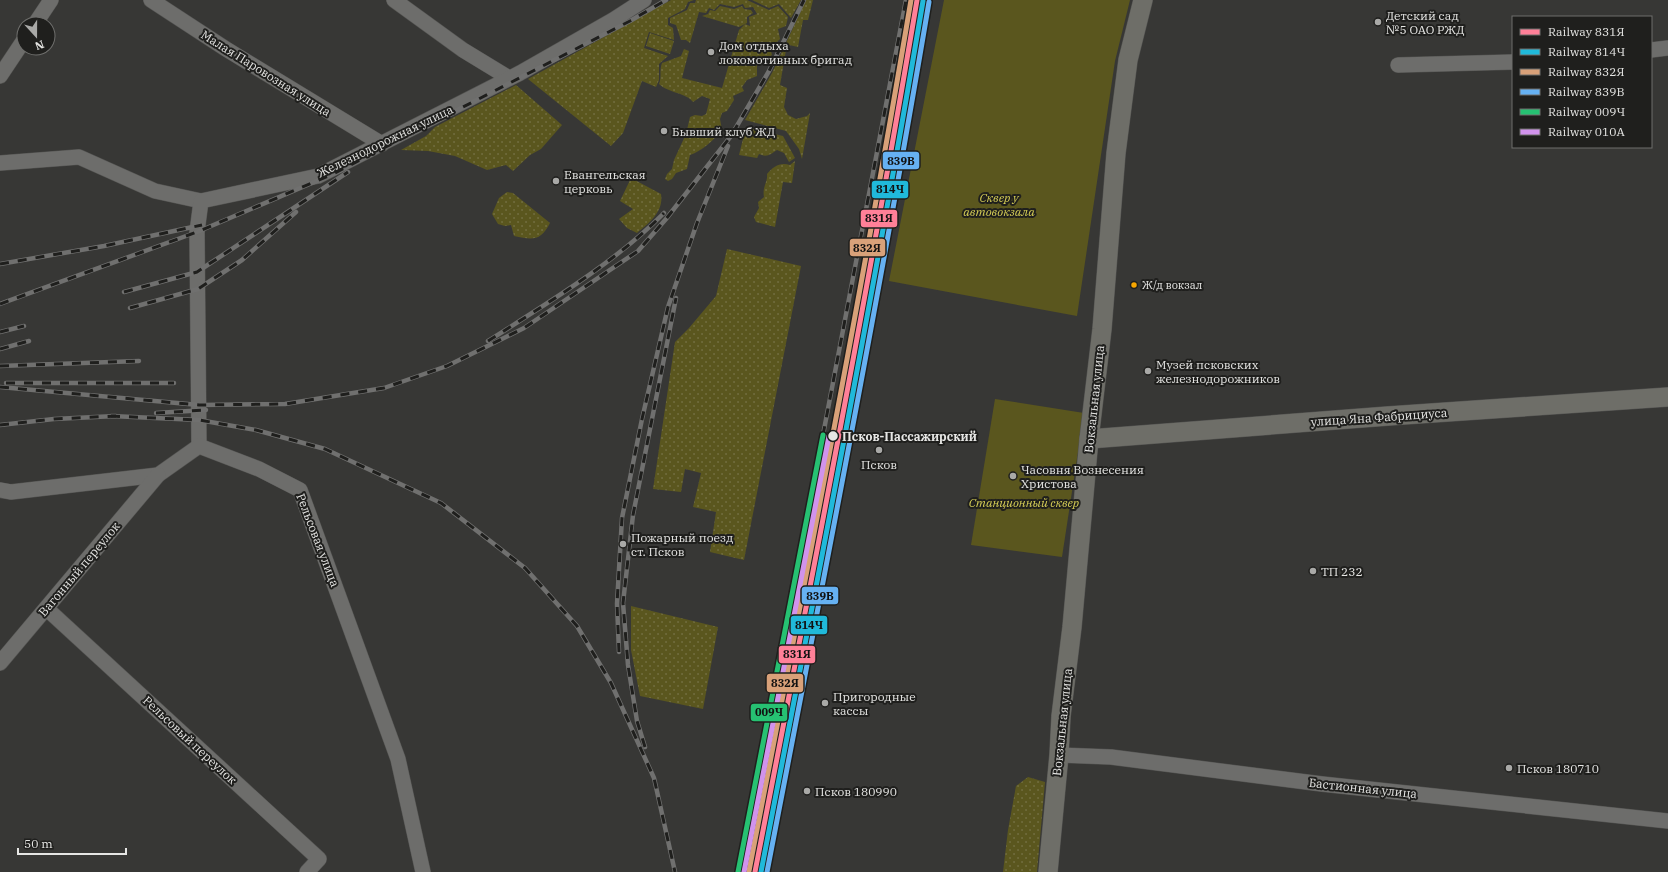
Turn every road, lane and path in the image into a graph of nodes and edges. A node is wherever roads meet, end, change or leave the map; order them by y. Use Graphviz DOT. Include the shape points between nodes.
graph roads {
  1 [pos="51,0"];
  2 [pos="151,0"];
  3 [pos="394,0"];
  4 [pos="644,0"];
  5 [pos="1143,0"];
  6 [pos="40,16"];
  7 [pos="1668,48"];
  8 [pos="1652,50"];
  9 [pos="16,52"];
  10 [pos="1512,62"];
  11 [pos="1398,65"];
  12 [pos="0,76"];
  13 [pos="509,78"];
  14 [pos="382,144"];
  15 [pos="0,163"];
  16 [pos="201,201"];
  17 [pos="1668,398"];
  18 [pos="1090,439"];
  19 [pos="199,446"];
  20 [pos="158,475"];
  21 [pos="0,490"];
  22 [pos="46,609"];
  23 [pos="0,663"];
  24 [pos="1059,755"];
  25 [pos="1668,821"];
  26 [pos="307,872"];
  27 [pos="423,872"];
  28 [pos="1048,872"];
  1 -- 6 [label="street"];
  2 -- 14 [label="street, Малая Паровозная улица"];
  3 -- 13 [label="street" via="463,50"];
  4 -- 13 [label="street, Железнодорожная улица" via="607,24"];
  5 -- 18 [label="main road, Вокзальная улица" via="1128,60 1116,153"];
  7 -- 8 [label="street"];
  9 -- 12 [label="street"];
  10 -- 11 [label="street"];
  13 -- 14 [label="street, Железнодорожная улица"];
  14 -- 16 [label="street, Железнодорожная улица" via="318,176"];
  15 -- 16 [label="street" via="79,158 155,192"];
  16 -- 19 [label="street" via="197,232"];
  17 -- 18 [label="main road, улица Яна Фабрициуса"];
  18 -- 24 [label="main road, Вокзальная улица"];
  19 -- 20 [label="street"];
  19 -- 27 [label="street, Рельсовая улица" via="259,469 300,490 398,759"];
  20 -- 21 [label="street" via="11,492"];
  20 -- 22 [label="street, Вагонный переулок"];
  22 -- 23 [label="street, Вагонный переулок"];
  22 -- 26 [label="street, Рельсовый переулок" via="319,859"];
  24 -- 25 [label="street, Бастионная улица" via="1111,757 1322,784"];
  24 -- 28 [label="main road, Вокзальная улица"];
}
